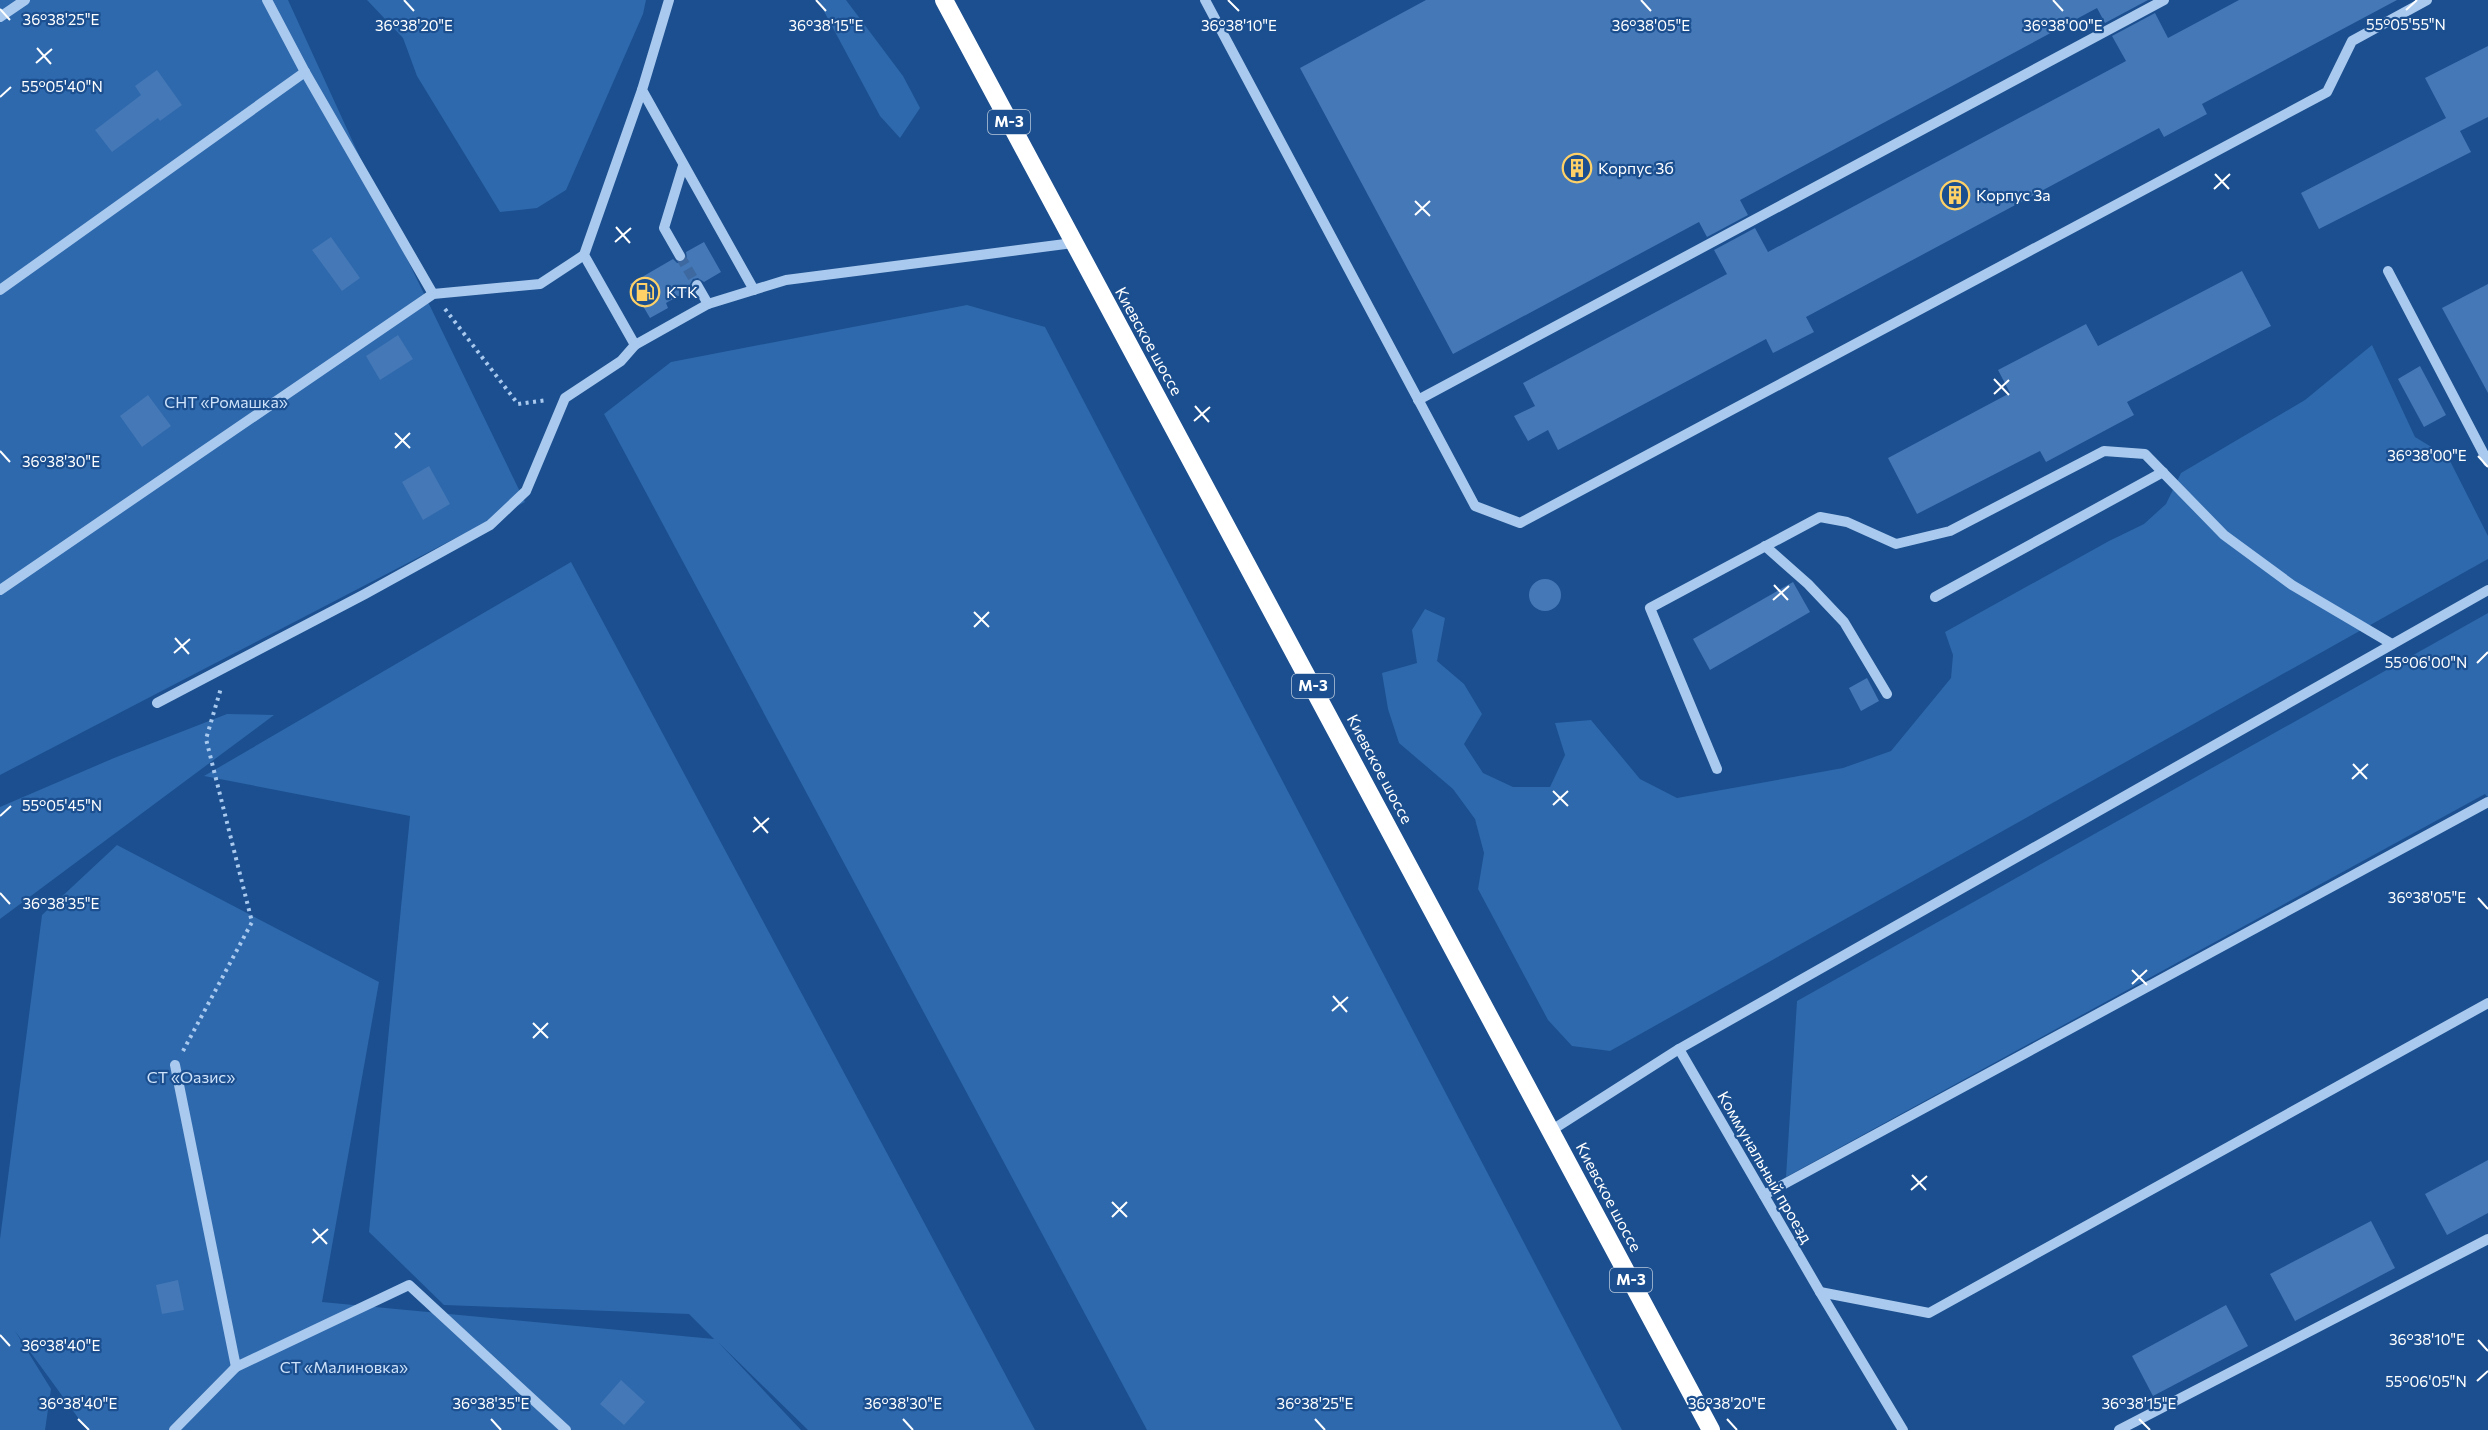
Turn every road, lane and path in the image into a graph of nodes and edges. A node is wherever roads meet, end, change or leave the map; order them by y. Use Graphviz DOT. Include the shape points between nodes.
graph roads {
  1 [pos="25,0"];
  2 [pos="267,0"];
  3 [pos="669,0"];
  4 [pos="944,0"];
  5 [pos="1205,0"];
  6 [pos="2164,0"];
  7 [pos="2427,0"];
  8 [pos="0,17"];
  9 [pos="305,72"];
  10 [pos="642,90"];
  11 [pos="683,166"];
  12 [pos="1073,243"];
  13 [pos="584,255"];
  14 [pos="680,256"];
  15 [pos="2388,271"];
  16 [pos="697,285"];
  17 [pos="0,290"];
  18 [pos="754,290"];
  19 [pos="434,294"];
  20 [pos="708,304"];
  21 [pos="635,345"];
  22 [pos="565,398"];
  23 [pos="1418,400"];
  24 [pos="2488,462"];
  25 [pos="2163,472"];
  26 [pos="1765,546"];
  27 [pos="0,590"];
  28 [pos="2488,590"];
  29 [pos="1935,597"];
  30 [pos="2392,644"];
  31 [pos="227,667"];
  32 [pos="1887,694"];
  33 [pos="157,703"];
  34 [pos="1717,769"];
  35 [pos="2488,802"];
  36 [pos="2488,1003"];
  37 [pos="1679,1048"];
  38 [pos="175,1065"];
  39 [pos="1552,1130"];
  40 [pos="1764,1195"];
  41 [pos="2488,1239"];
  42 [pos="1820,1292"];
  43 [pos="236,1366"];
  44 [pos="174,1430"];
  45 [pos="566,1430"];
  46 [pos="1711,1430"];
  47 [pos="1904,1430"];
  48 [pos="2119,1430"];
  1 -- 8 [label="street"];
  2 -- 9 [label="street"];
  3 -- 10 [label="street"];
  4 -- 12 [label="highway, Киевское шоссе / М-3"];
  5 -- 23 [label="street"];
  6 -- 23 [label="street"];
  7 -- 23 [label="street" via="2352,40 2327,92 1520,523 1474,506"];
  9 -- 17 [label="street"];
  9 -- 19 [label="street"];
  10 -- 11 [label="street"];
  10 -- 13 [label="street"];
  11 -- 14 [label="street" via="664,228"];
  11 -- 18 [label="street"];
  12 -- 18 [label="street" via="786,280"];
  12 -- 39 [label="highway, Киевское шоссе / М-3"];
  13 -- 19 [label="street" via="540,284"];
  13 -- 21 [label="street"];
  15 -- 24 [label="street"];
  16 -- 20 [label="street"];
  18 -- 20 [label="street"];
  19 -- 22 [label="path" via="518,404"];
  19 -- 27 [label="street"];
  20 -- 21 [label="street"];
  21 -- 22 [label="street" via="621,361"];
  22 -- 31 [label="street" via="526,491 490,525"];
  25 -- 26 [label="street" via="2145,454 2104,451 1950,531 1896,544 1847,522 1820,518"];
  25 -- 29 [label="street"];
  25 -- 30 [label="street" via="2241,548 2292,585"];
  26 -- 32 [label="street" via="1845,622"];
  26 -- 34 [label="street" via="1650,608"];
  28 -- 30 [label="street"];
  30 -- 37 [label="street"];
  31 -- 33 [label="street"];
  31 -- 38 [label="path" via="206,738 252,922"];
  35 -- 40 [label="street"];
  36 -- 42 [label="street" via="1929,1313"];
  37 -- 39 [label="street"];
  37 -- 40 [label="street, Коммунальный проезд"];
  38 -- 43 [label="street"];
  39 -- 46 [label="highway, Киевское шоссе / М-3"];
  40 -- 42 [label="street, Коммунальный проезд"];
  41 -- 48 [label="street"];
  42 -- 47 [label="street, Коммунальный проезд"];
  43 -- 44 [label="street"];
  43 -- 45 [label="street" via="410,1285"];
}
